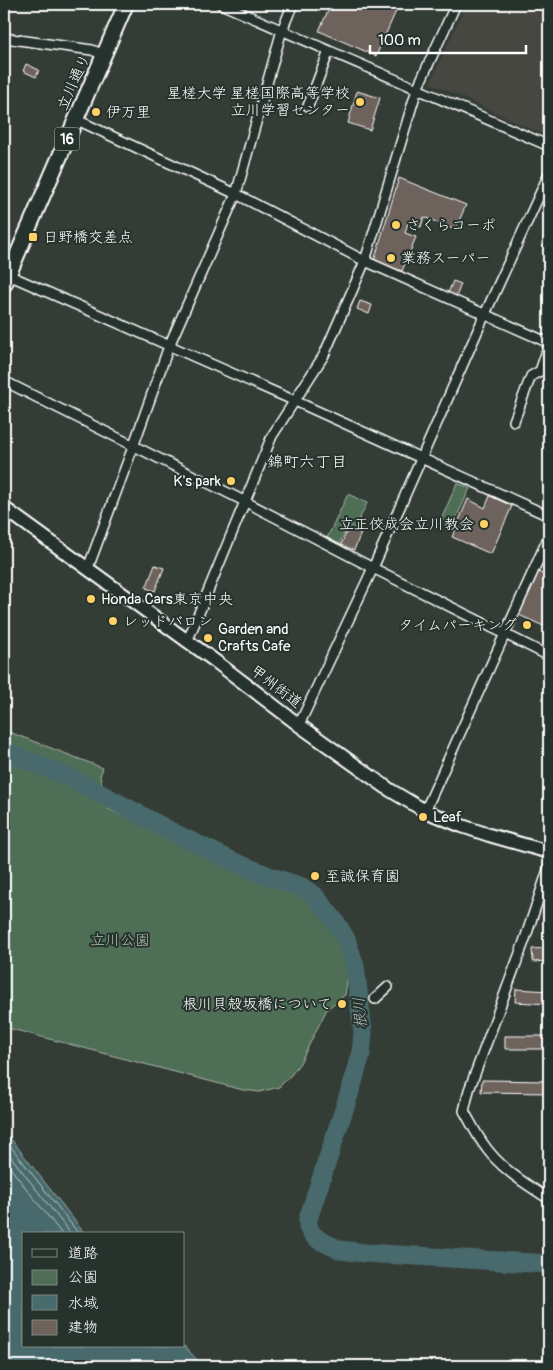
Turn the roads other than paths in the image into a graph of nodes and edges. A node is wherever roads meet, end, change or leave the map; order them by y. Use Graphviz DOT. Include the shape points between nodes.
graph roads {
  1 [pos="126,4"];
  2 [pos="221,4"];
  3 [pos="293,4"];
  4 [pos="456,4"];
  5 [pos="282,30"];
  6 [pos="4,38"];
  7 [pos="329,51"];
  8 [pos="104,55"];
  9 [pos="417,89"];
  10 [pos="308,106"];
  11 [pos="75,119"];
  12 [pos="549,146"];
  13 [pos="549,174"];
  14 [pos="236,194"];
  15 [pos="365,261"];
  16 [pos="5,277"];
  17 [pos="485,314"];
  18 [pos="549,344"];
  19 [pos="169,346"];
  20 [pos="4,381"];
  21 [pos="295,401"];
  22 [pos="514,421"];
  23 [pos="134,447"];
  24 [pos="422,458"];
  25 [pos="244,501"];
  26 [pos="4,508"];
  27 [pos="549,516"];
  28 [pos="549,536"];
  29 [pos="88,568"];
  30 [pos="373,568"];
  31 [pos="506,634"];
  32 [pos="188,642"];
  33 [pos="549,656"];
  34 [pos="299,725"];
  35 [pos="425,811"];
  36 [pos="549,852"];
  37 [pos="549,867"];
  38 [pos="388,986"];
  39 [pos="375,999"];
  40 [pos="549,1199"];
  1 -- 8 [label="main road, 立川通り / 16"];
  2 -- 5 [label="street"];
  3 -- 5 [label="street"];
  4 -- 9 [label="street"];
  5 -- 7 [label="street"];
  5 -- 14 [label="street"];
  6 -- 8 [label="street" via="92,50"];
  7 -- 9 [label="street"];
  7 -- 10 [label="street"];
  8 -- 11 [label="main road, 立川通り / 16"];
  9 -- 12 [label="street"];
  9 -- 15 [label="street"];
  11 -- 14 [label="street"];
  11 -- 16 [label="main road, 立川通り / 16"];
  13 -- 17 [label="street"];
  14 -- 15 [label="street"];
  14 -- 19 [label="street"];
  15 -- 17 [label="street"];
  15 -- 21 [label="street" via="324,355"];
  16 -- 19 [label="street"];
  17 -- 18 [label="street"];
  17 -- 24 [label="street"];
  18 -- 22 [label="street" via="540,370 531,376"];
  19 -- 21 [label="street"];
  19 -- 23 [label="street"];
  20 -- 23 [label="street"];
  21 -- 24 [label="street"];
  21 -- 25 [label="street" via="272,436"];
  23 -- 25 [label="street"];
  23 -- 29 [label="street"];
  24 -- 27 [label="street"];
  24 -- 30 [label="street"];
  25 -- 30 [label="street"];
  25 -- 32 [label="street"];
  26 -- 29 [label="main road, 甲州街道"];
  28 -- 31 [label="street"];
  29 -- 32 [label="main road, 甲州街道"];
  30 -- 31 [label="street"];
  30 -- 34 [label="street"];
  31 -- 33 [label="street"];
  31 -- 35 [label="street"];
  32 -- 34 [label="main road, 甲州街道"];
  34 -- 35 [label="main road, 甲州街道"];
  35 -- 36 [label="main road, 甲州街道" via="489,835"];
  37 -- 40 [label="street" via="464,1111 496,1160"];
  38 -- 39 [label="street"];
}
